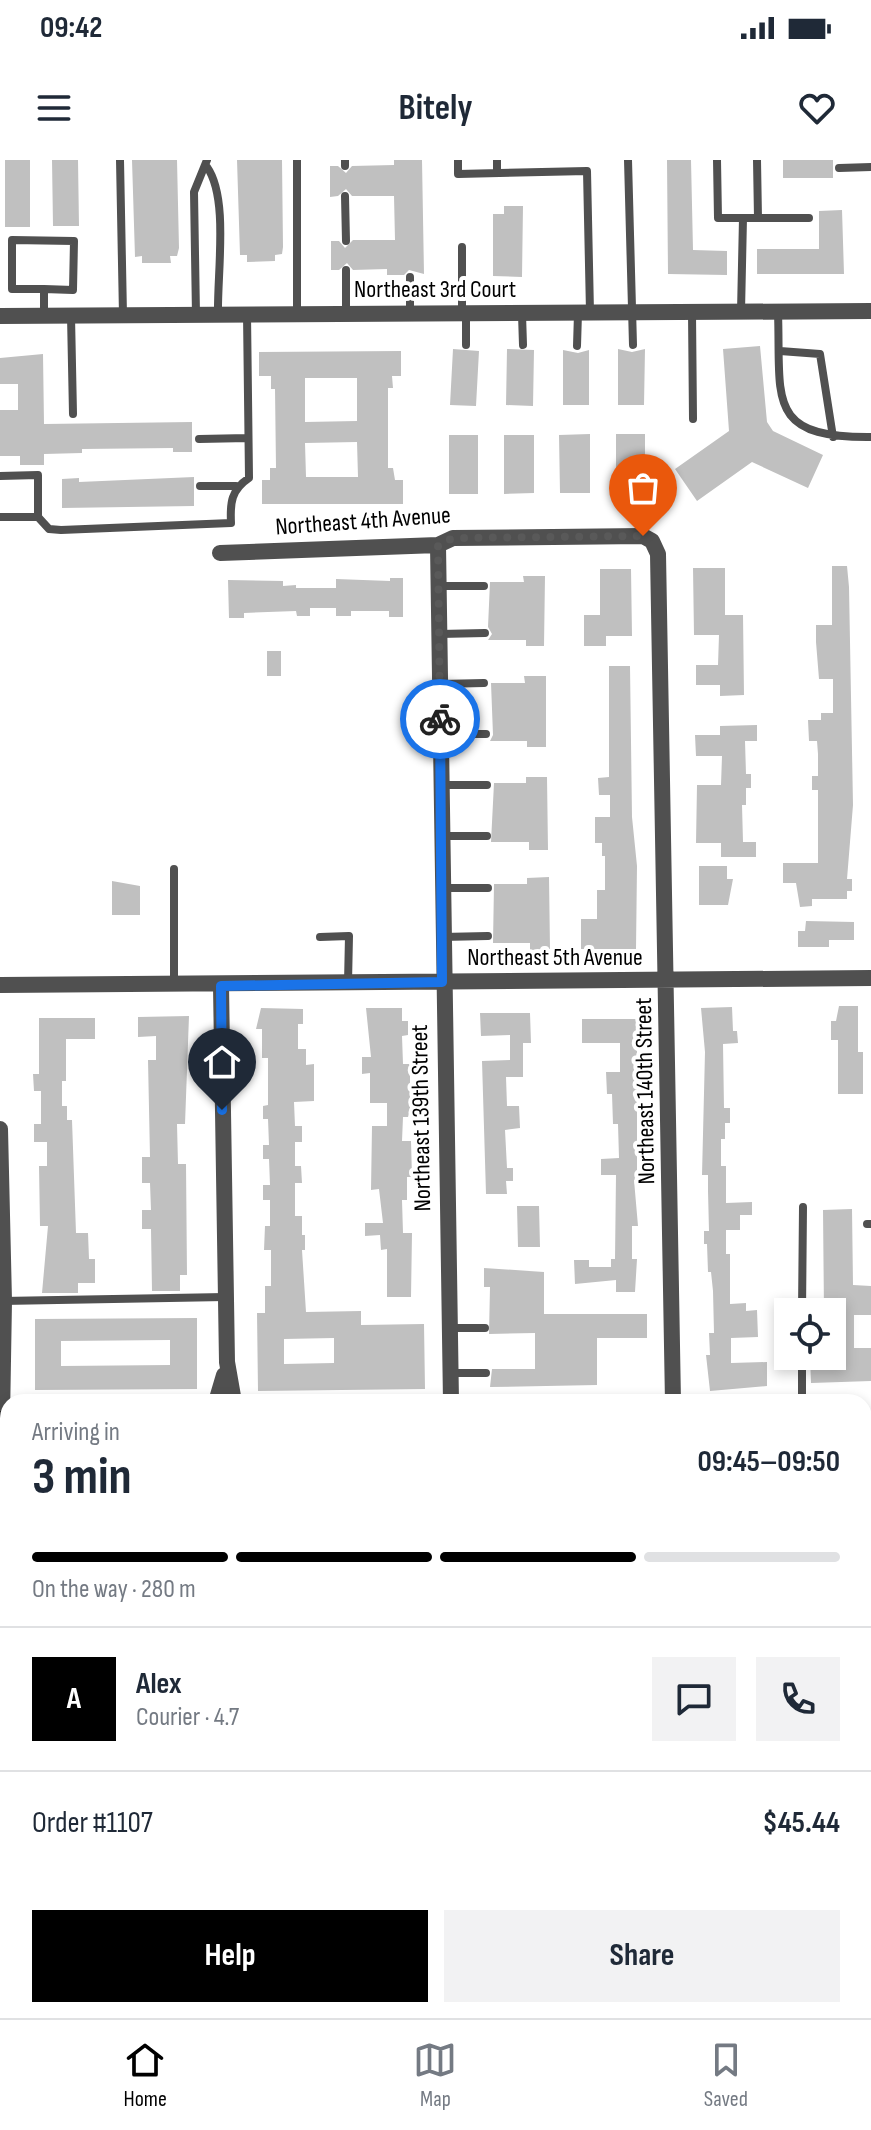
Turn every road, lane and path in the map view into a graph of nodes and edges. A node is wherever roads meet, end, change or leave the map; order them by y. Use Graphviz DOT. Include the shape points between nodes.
graph roads {
  1 [pos="120,160"];
  2 [pos="297,160"];
  3 [pos="458,160"];
  4 [pos="497,160"];
  5 [pos="586,160"];
  6 [pos="628,160"];
  7 [pos="717,160"];
  8 [pos="757,160"];
  9 [pos="207,164"];
  10 [pos="871,167"];
  11 [pos="839,168"];
  12 [pos="587,171"];
  13 [pos="497,173"];
  14 [pos="345,196"];
  15 [pos="743,218"];
  16 [pos="758,218"];
  17 [pos="809,218"];
  18 [pos="346,241"];
  19 [pos="462,247"];
  20 [pos="346,270"];
  21 [pos="410,277"];
  22 [pos="44,289"];
  23 [pos="778,311"];
  24 [pos="871,311"];
  25 [pos="584,312"];
  26 [pos="632,312"];
  27 [pos="692,312"];
  28 [pos="741,312"];
  29 [pos="410,313"];
  30 [pos="464,313"];
  31 [pos="522,313"];
  32 [pos="247,314"];
  33 [pos="297,314"];
  34 [pos="346,314"];
  35 [pos="44,315"];
  36 [pos="71,315"];
  37 [pos="123,315"];
  38 [pos="196,315"];
  39 [pos="218,315"];
  40 [pos="0,316"];
  41 [pos="466,345"];
  42 [pos="523,345"];
  43 [pos="633,345"];
  44 [pos="577,346"];
  45 [pos="780,351"];
  46 [pos="73,414"];
  47 [pos="693,419"];
  48 [pos="833,437"];
  49 [pos="871,437"];
  50 [pos="248,438"];
  51 [pos="199,439"];
  52 [pos="0,476"];
  53 [pos="200,486"];
  54 [pos="236,486"];
  55 [pos="0,517"];
  56 [pos="38,517"];
  57 [pos="652,541"];
  58 [pos="438,545"];
  59 [pos="220,553"];
  60 [pos="439,586"];
  61 [pos="484,586"];
  62 [pos="485,633"];
  63 [pos="439,634"];
  64 [pos="484,683"];
  65 [pos="440,684"];
  66 [pos="440,734"];
  67 [pos="486,734"];
  68 [pos="440,785"];
  69 [pos="487,785"];
  70 [pos="441,836"];
  71 [pos="487,836"];
  72 [pos="174,869"];
  73 [pos="441,888"];
  74 [pos="488,888"];
  75 [pos="488,936"];
  76 [pos="320,937"];
  77 [pos="442,937"];
  78 [pos="871,978"];
  79 [pos="667,980"];
  80 [pos="442,982"];
  81 [pos="348,984"];
  82 [pos="0,985"];
  83 [pos="174,986"];
  84 [pos="221,986"];
  85 [pos="0,1129"];
  86 [pos="803,1207"];
  87 [pos="225,1297"];
  88 [pos="802,1298"];
  89 [pos="2,1301"];
  90 [pos="449,1328"];
  91 [pos="485,1328"];
  92 [pos="227,1362"];
  93 [pos="802,1370"];
  94 [pos="451,1373"];
  95 [pos="486,1373"];
  96 [pos="4,1394"];
  97 [pos="218,1394"];
  98 [pos="233,1394"];
  99 [pos="451,1394"];
  100 [pos="673,1394"];
  101 [pos="802,1394"];
  1 -- 37 [label="lane"];
  2 -- 33 [label="lane"];
  3 -- 13 [label="lane" via="458,174"];
  4 -- 13 [label="lane"];
  5 -- 12 [label="lane"];
  6 -- 26 [label="lane"];
  7 -- 15 [label="lane" via="718,218"];
  8 -- 16 [label="lane"];
  9 -- 38 [label="lane" via="194,192"];
  9 -- 39 [label="lane" via="221,208"];
  10 -- 11 [label="lane"];
  12 -- 13 [label="lane"];
  12 -- 25 [label="lane" via="589,282"];
  14 -- 18 [label="lane"];
  15 -- 16 [label="lane"];
  15 -- 28 [label="lane"];
  16 -- 17 [label="lane"];
  19 -- 30 [label="lane"];
  20 -- 34 [label="lane"];
  21 -- 29 [label="lane"];
  22 -- 22 [label="lane" via="73,290 74,241 12,240 12,289"];
  22 -- 35 [label="lane"];
  23 -- 24 [label="street, Northeast 3rd Court"];
  23 -- 28 [label="street, Northeast 3rd Court"];
  23 -- 45 [label="lane"];
  25 -- 26 [label="street, Northeast 3rd Court"];
  25 -- 31 [label="street, Northeast 3rd Court"];
  25 -- 44 [label="lane"];
  26 -- 27 [label="street, Northeast 3rd Court"];
  26 -- 43 [label="lane"];
  27 -- 28 [label="street, Northeast 3rd Court"];
  27 -- 47 [label="lane"];
  29 -- 30 [label="street, Northeast 3rd Court"];
  29 -- 34 [label="street, Northeast 3rd Court"];
  30 -- 31 [label="street, Northeast 3rd Court"];
  30 -- 41 [label="lane"];
  31 -- 42 [label="lane"];
  32 -- 33 [label="street, Northeast 3rd Court"];
  32 -- 39 [label="street, Northeast 3rd Court"];
  32 -- 50 [label="lane"];
  33 -- 34 [label="street, Northeast 3rd Court"];
  35 -- 36 [label="street, Northeast 3rd Court"];
  35 -- 40 [label="street, Northeast 3rd Court"];
  36 -- 37 [label="street, Northeast 3rd Court"];
  36 -- 46 [label="lane"];
  37 -- 38 [label="street, Northeast 3rd Court"];
  38 -- 39 [label="street, Northeast 3rd Court"];
  45 -- 48 [label="lane" via="786,412 798,426"];
  45 -- 48 [label="lane" via="820,354"];
  48 -- 49 [label="lane"];
  50 -- 51 [label="lane"];
  50 -- 54 [label="lane" via="249,478"];
  52 -- 56 [label="lane" via="38,475"];
  53 -- 54 [label="lane"];
  54 -- 56 [label="lane" via="231,523 61,530 49,529"];
  55 -- 56 [label="lane"];
  57 -- 58 [label="street, Northeast 4th Avenue" via="643,536 453,538"];
  57 -- 79 [label="street, Northeast 140th Street" via="658,554"];
  58 -- 59 [label="street, Northeast 4th Avenue"];
  58 -- 60 [label="street, Northeast 139th Street"];
  60 -- 61 [label="lane"];
  60 -- 63 [label="street, Northeast 139th Street"];
  62 -- 63 [label="lane"];
  63 -- 65 [label="street, Northeast 139th Street"];
  64 -- 65 [label="lane"];
  65 -- 66 [label="street, Northeast 139th Street"];
  66 -- 67 [label="lane"];
  66 -- 68 [label="street, Northeast 139th Street"];
  68 -- 69 [label="lane"];
  68 -- 70 [label="street, Northeast 139th Street"];
  70 -- 71 [label="lane"];
  70 -- 73 [label="street, Northeast 139th Street"];
  72 -- 83 [label="lane"];
  73 -- 74 [label="lane"];
  73 -- 77 [label="street, Northeast 139th Street"];
  75 -- 77 [label="lane"];
  76 -- 81 [label="lane" via="349,936"];
  77 -- 80 [label="street, Northeast 139th Street"];
  78 -- 79 [label="street, Northeast 5th Avenue"];
  79 -- 80 [label="street, Northeast 5th Avenue"];
  79 -- 100 [label="street, Northeast 140th Street"];
  80 -- 81 [label="street, Northeast 5th Avenue"];
  80 -- 90 [label="street, Northeast 139th Street"];
  81 -- 84 [label="street, Northeast 5th Avenue"];
  82 -- 83 [label="street, Northeast 5th Avenue"];
  83 -- 84 [label="street, Northeast 5th Avenue"];
  84 -- 87 [label="street"];
  85 -- 89 [label="street"];
  86 -- 88 [label="lane"];
  87 -- 89 [label="lane"];
  87 -- 92 [label="street"];
  89 -- 96 [label="street"];
  90 -- 91 [label="lane"];
  90 -- 94 [label="street, Northeast 139th Street"];
  92 -- 97 [label="street"];
  92 -- 98 [label="street"];
  93 -- 101 [label="lane"];
  94 -- 95 [label="lane"];
  94 -- 99 [label="street, Northeast 139th Street"];
}
